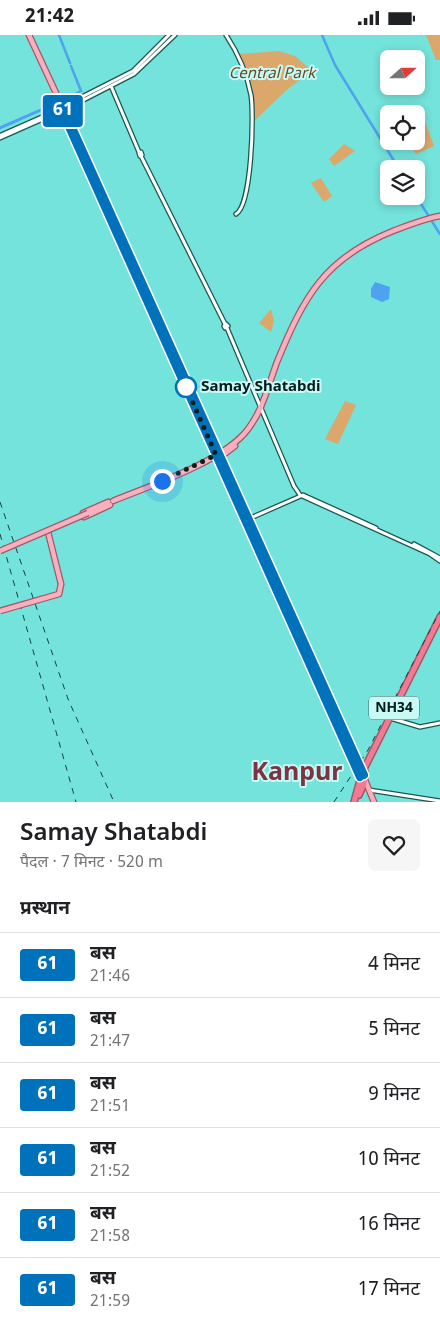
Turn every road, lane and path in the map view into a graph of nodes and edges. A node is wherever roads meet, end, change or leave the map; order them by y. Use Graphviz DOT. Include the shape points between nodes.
graph roads {
  1 [pos="29,35"];
  2 [pos="170,35"];
  3 [pos="174,35"];
  4 [pos="226,35"];
  5 [pos="110,84"];
  6 [pos="62,109"];
  7 [pos="0,136"];
  8 [pos="236,214"];
  9 [pos="440,217"];
  10 [pos="262,408"];
  11 [pos="218,456"];
  12 [pos="300,495"];
  13 [pos="110,503"];
  14 [pos="247,520"];
  15 [pos="0,551"];
  16 [pos="440,559"];
  17 [pos="0,611"];
  18 [pos="440,617"];
  19 [pos="438,625"];
  20 [pos="390,719"];
  21 [pos="440,723"];
  22 [pos="363,773"];
  23 [pos="364,788"];
  24 [pos="440,801"];
  25 [pos="355,802"];
  26 [pos="373,802"];
  1 -- 6 [label="main road"];
  2 -- 5 [label="street" via="140,66"];
  3 -- 5 [label="street" via="140,69"];
  4 -- 8 [label="street" via="246,76 253,109 249,176 242,208"];
  5 -- 6 [label="street"];
  5 -- 10 [label="street" via="140,154 226,326"];
  6 -- 7 [label="street"];
  6 -- 11 [label="main road"];
  9 -- 10 [label="main road" via="363,245 322,277 292,327"];
  10 -- 11 [label="main road" via="246,431"];
  10 -- 12 [label="street"];
  11 -- 13 [label="main road"];
  11 -- 14 [label="main road"];
  12 -- 14 [label="street"];
  12 -- 16 [label="street"];
  13 -- 15 [label="main road, bridge"];
  13 -- 17 [label="main road, bridge" via="48,532 61,584 59,594"];
  14 -- 22 [label="main road"];
  14 -- 22 [label="main road"];
  18 -- 19 [label="highway, NH34"];
  19 -- 20 [label="highway, NH34"];
  20 -- 21 [label="street" via="420,727"];
  20 -- 22 [label="highway, NH34"];
  20 -- 22 [label="highway, NH34"];
  22 -- 23 [label="highway, NH34"];
  22 -- 23 [label="main road"];
  23 -- 24 [label="street"];
  23 -- 25 [label="highway, NH34"];
  23 -- 26 [label="main road"];
}
